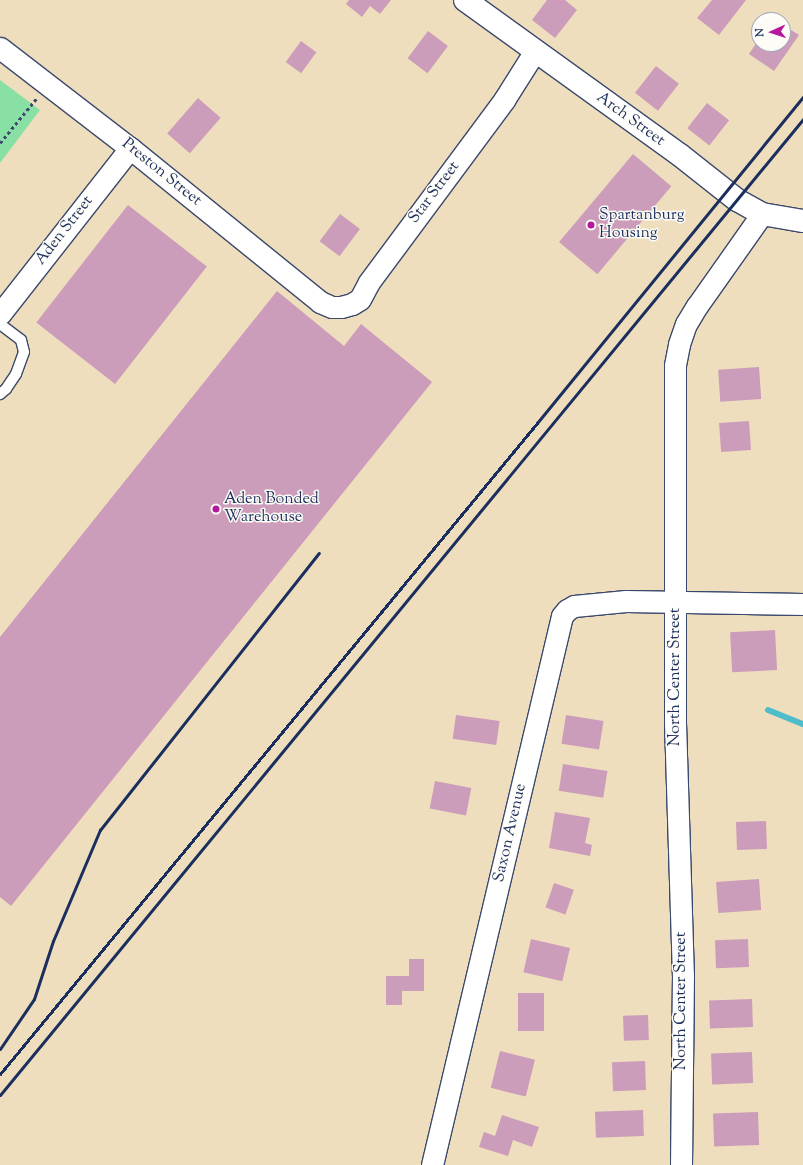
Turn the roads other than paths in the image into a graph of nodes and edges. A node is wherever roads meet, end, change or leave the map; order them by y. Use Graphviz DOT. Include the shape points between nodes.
graph roads {
  1 [pos="465,0"];
  2 [pos="0,48"];
  3 [pos="535,51"];
  4 [pos="130,148"];
  5 [pos="762,214"];
  6 [pos="803,221"];
  7 [pos="320,302"];
  8 [pos="0,314"];
  9 [pos="0,324"];
  10 [pos="0,394"];
  11 [pos="676,601"];
  12 [pos="803,604"];
  13 [pos="432,1165"];
  14 [pos="681,1165"];
  1 -- 3 [label="street, Arch Street"];
  2 -- 4 [label="street, Preston Street"];
  3 -- 5 [label="street, Arch Street" via="680,155 737,200"];
  3 -- 7 [label="street, Star Street" via="504,100 369,282 360,299 341,307 332,307"];
  4 -- 7 [label="street, Preston Street"];
  4 -- 8 [label="street, Aden Street"];
  5 -- 6 [label="street, Arch Street"];
  5 -- 11 [label="street, North Center Street" via="697,306 686,324 679,344 675,365"];
  9 -- 10 [label="lane" via="21,340 24,352 16,374"];
  11 -- 12 [label="street, Saxon Avenue"];
  11 -- 13 [label="street, Saxon Avenue" via="626,601 574,606 562,616"];
  11 -- 14 [label="street, North Center Street" via="675,722 683,977"];
}
